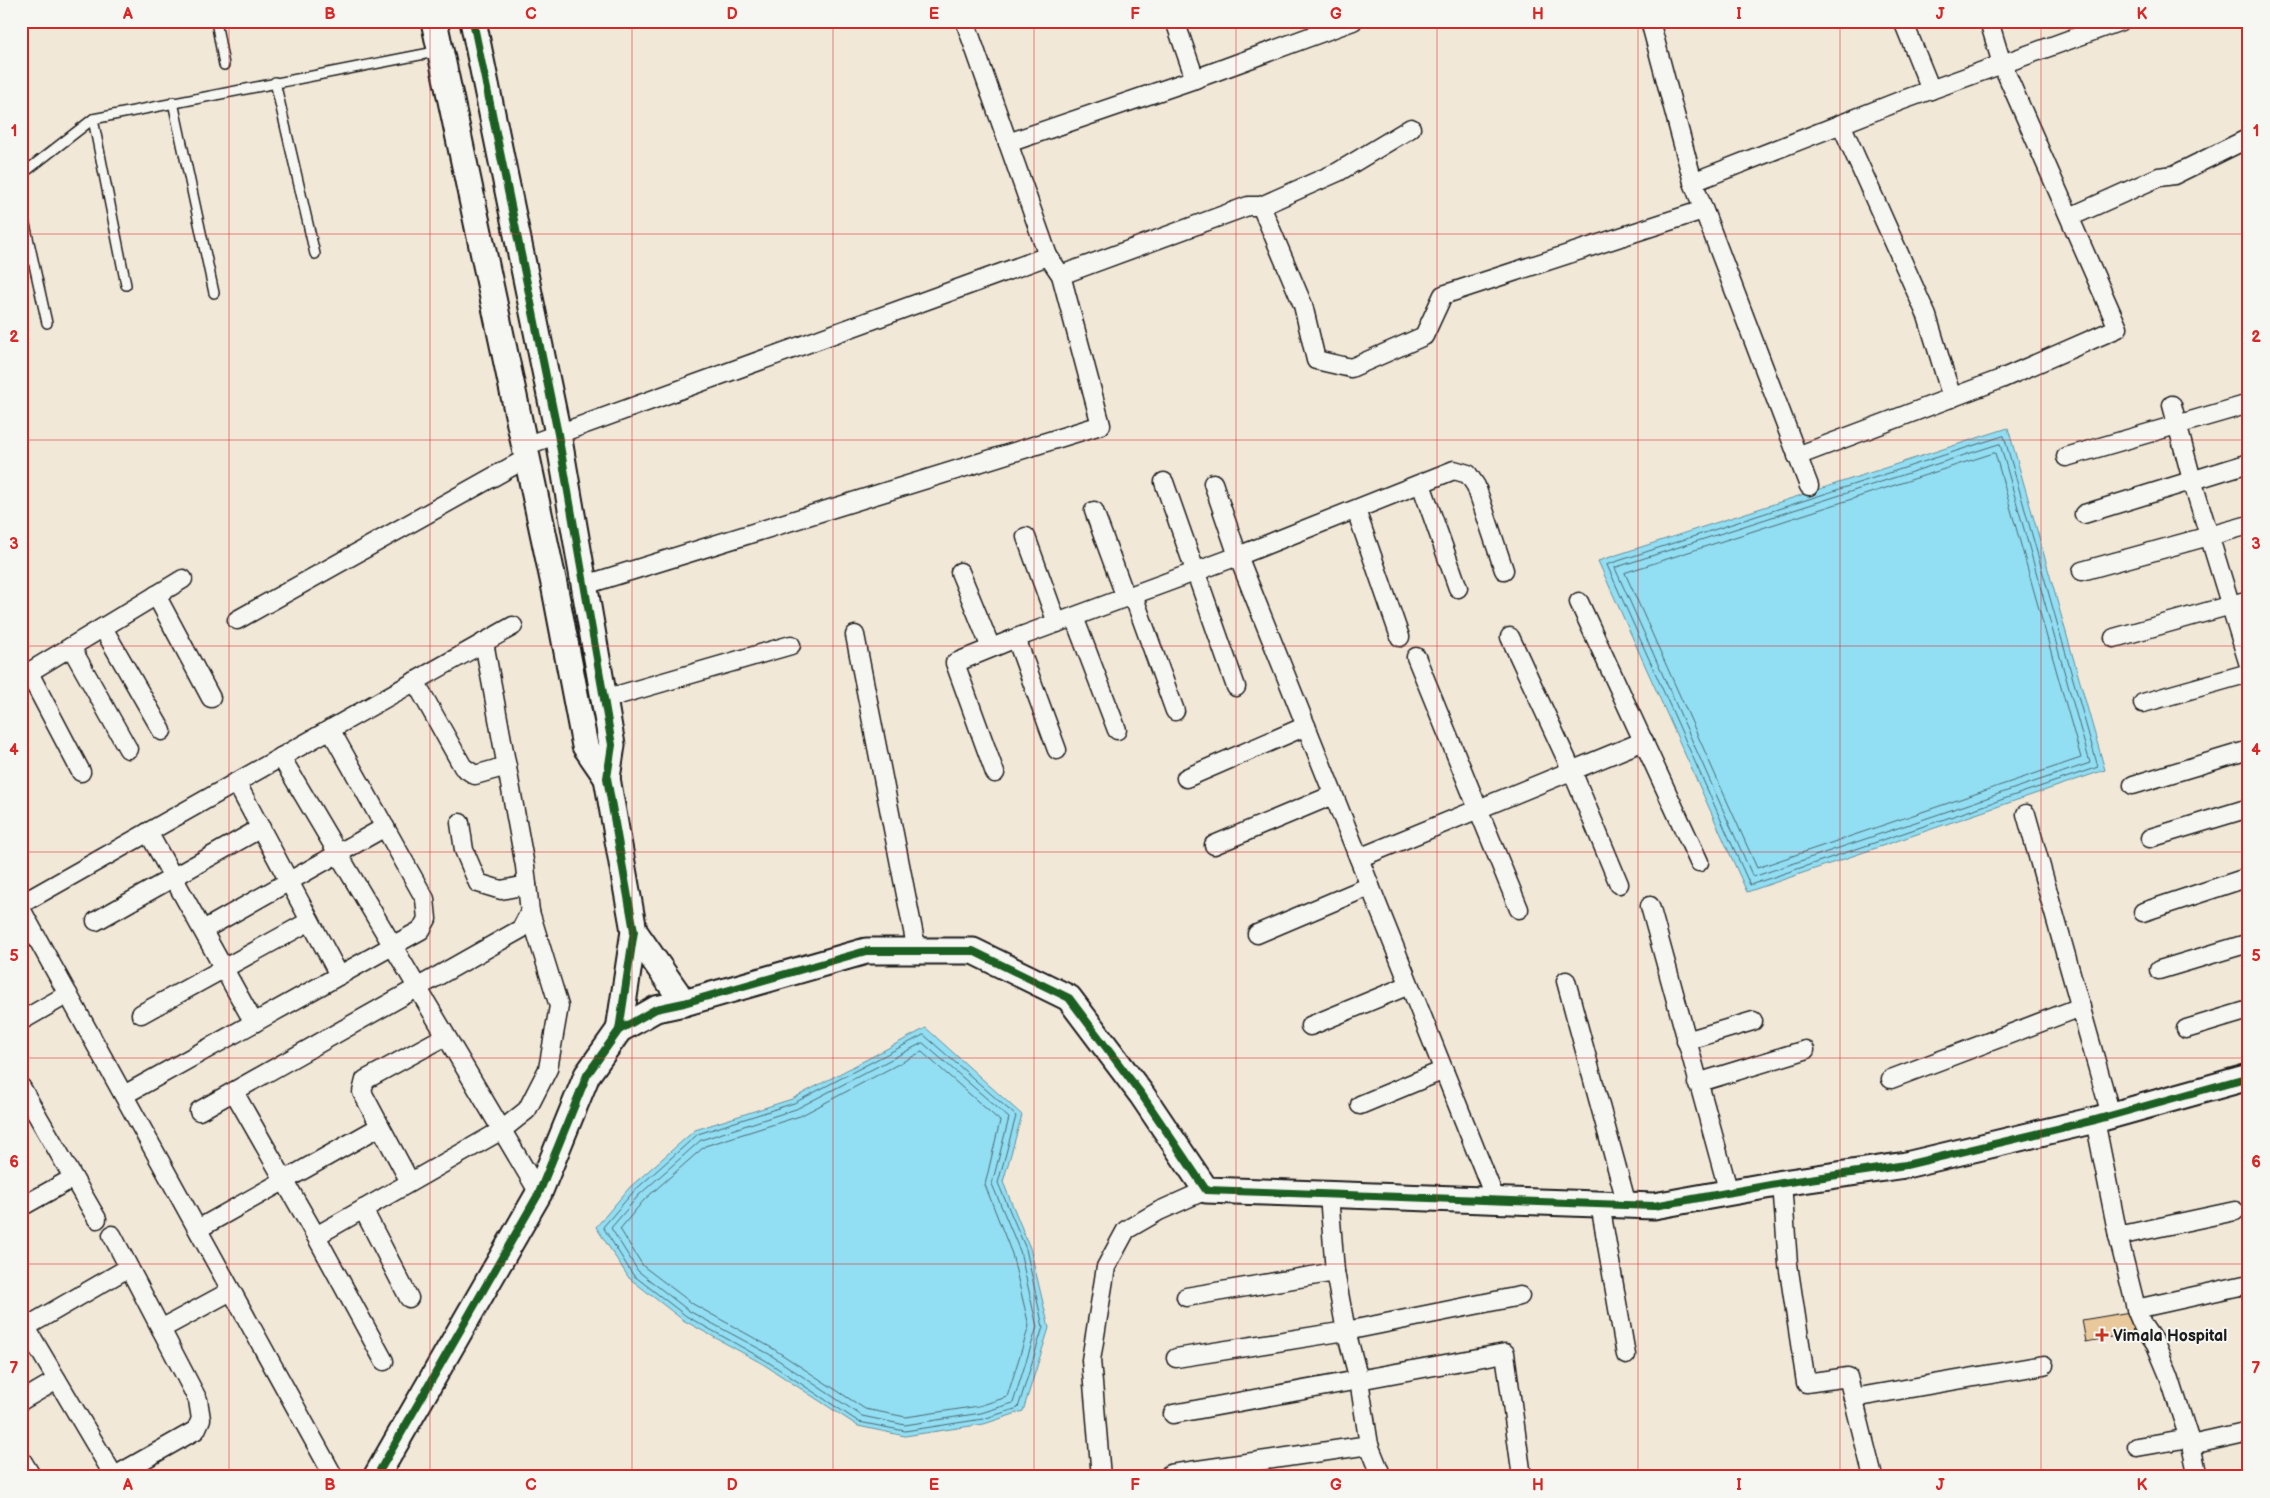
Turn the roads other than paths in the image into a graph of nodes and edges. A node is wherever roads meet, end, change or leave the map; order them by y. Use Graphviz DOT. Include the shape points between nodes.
graph roads {
  1 [pos="216,21"];
  2 [pos="434,21"];
  3 [pos="473,21"];
  4 [pos="965,21"];
  5 [pos="1175,21"];
  6 [pos="1353,21"];
  7 [pos="1650,21"];
  8 [pos="1904,21"];
  9 [pos="1989,21"];
  10 [pos="2121,21"];
  11 [pos="440,50"];
  12 [pos="2002,64"];
  13 [pos="224,65"];
  14 [pos="1195,79"];
  15 [pos="275,82"];
  16 [pos="1931,90"];
  17 [pos="173,102"];
  18 [pos="93,119"];
  19 [pos="1841,124"];
  20 [pos="1410,128"];
  21 [pos="2249,138"];
  22 [pos="1008,143"];
  23 [pos="21,175"];
  24 [pos="1692,182"];
  25 [pos="510,197"];
  26 [pos="473,204"];
  27 [pos="21,206"];
  28 [pos="1261,206"];
  29 [pos="1703,210"];
  30 [pos="2070,216"];
  31 [pos="315,254"];
  32 [pos="1048,256"];
  33 [pos="1061,275"];
  34 [pos="126,285"];
  35 [pos="214,293"];
  36 [pos="47,323"];
  37 [pos="1952,398"];
  38 [pos="2249,404"];
  39 [pos="2172,405"];
  40 [pos="2177,425"];
  41 [pos="558,434"];
  42 [pos="526,452"];
  43 [pos="1797,456"];
  44 [pos="2066,457"];
  45 [pos="2249,463"];
  46 [pos="2192,480"];
  47 [pos="1164,482"];
  48 [pos="1213,483"];
  49 [pos="1421,484"];
  50 [pos="1809,486"];
  51 [pos="1356,510"];
  52 [pos="1094,511"];
  53 [pos="2084,514"];
  54 [pos="2249,525"];
  55 [pos="1026,536"];
  56 [pos="2209,536"];
  57 [pos="1238,556"];
  58 [pos="1504,570"];
  59 [pos="2082,571"];
  60 [pos="960,572"];
  61 [pos="1195,572"];
  62 [pos="183,579"];
  63 [pos="585,584"];
  64 [pos="1458,588"];
  65 [pos="156,595"];
  66 [pos="1130,596"];
  67 [pos="2249,600"];
  68 [pos="1580,602"];
  69 [pos="2230,606"];
  70 [pos="1074,617"];
  71 [pos="237,620"];
  72 [pos="1057,623"];
  73 [pos="513,626"];
  74 [pos="102,628"];
  75 [pos="855,635"];
  76 [pos="1400,637"];
  77 [pos="1510,637"];
  78 [pos="1016,638"];
  79 [pos="2114,638"];
  80 [pos="484,642"];
  81 [pos="791,645"];
  82 [pos="71,647"];
  83 [pos="991,648"];
  84 [pos="1416,657"];
  85 [pos="2249,666"];
  86 [pos="2249,674"];
  87 [pos="25,675"];
  88 [pos="416,681"];
  89 [pos="1236,687"];
  90 [pos="211,698"];
  91 [pos="605,699"];
  92 [pos="2143,703"];
  93 [pos="1174,711"];
  94 [pos="1306,726"];
  95 [pos="330,729"];
  96 [pos="1117,730"];
  97 [pos="162,731"];
  98 [pos="1644,741"];
  99 [pos="128,749"];
  100 [pos="1057,750"];
  101 [pos="2249,750"];
  102 [pos="281,756"];
  103 [pos="507,766"];
  104 [pos="1572,771"];
  105 [pos="81,772"];
  106 [pos="995,772"];
  107 [pos="607,778"];
  108 [pos="1186,778"];
  109 [pos="236,782"];
  110 [pos="2132,785"];
  111 [pos="1333,795"];
  112 [pos="2249,808"];
  113 [pos="1478,810"];
  114 [pos="2026,814"];
  115 [pos="460,824"];
  116 [pos="384,827"];
  117 [pos="261,828"];
  118 [pos="148,832"];
  119 [pos="2150,838"];
  120 [pos="1214,845"];
  121 [pos="338,853"];
  122 [pos="1359,858"];
  123 [pos="1699,862"];
  124 [pos="173,877"];
  125 [pos="2249,877"];
  126 [pos="289,881"];
  127 [pos="1619,884"];
  128 [pos="527,885"];
  129 [pos="1370,886"];
  130 [pos="21,904"];
  131 [pos="1650,906"];
  132 [pos="21,909"];
  133 [pos="1519,910"];
  134 [pos="530,912"];
  135 [pos="2143,912"];
  136 [pos="96,921"];
  137 [pos="310,921"];
  138 [pos="202,930"];
  139 [pos="634,931"];
  140 [pos="1257,934"];
  141 [pos="2249,943"];
  142 [pos="393,946"];
  143 [pos="917,951"];
  144 [pos="224,968"];
  145 [pos="2159,970"];
  146 [pos="339,976"];
  147 [pos="1566,981"];
  148 [pos="1409,985"];
  149 [pos="418,988"];
  150 [pos="68,994"];
  151 [pos="684,1004"];
  152 [pos="2081,1008"];
  153 [pos="2249,1010"];
  154 [pos="141,1014"];
  155 [pos="21,1021"];
  156 [pos="1753,1021"];
  157 [pos="254,1023"];
  158 [pos="1310,1026"];
  159 [pos="2186,1028"];
  160 [pos="619,1030"];
  161 [pos="446,1036"];
  162 [pos="1686,1041"];
  163 [pos="1805,1050"];
  164 [pos="1444,1070"];
  165 [pos="2249,1077"];
  166 [pos="1890,1079"];
  167 [pos="1698,1083"];
  168 [pos="21,1088"];
  169 [pos="234,1092"];
  170 [pos="124,1096"];
  171 [pos="1360,1105"];
  172 [pos="199,1112"];
  173 [pos="2103,1117"];
  174 [pos="379,1127"];
  175 [pos="502,1130"];
  176 [pos="73,1178"];
  177 [pos="284,1180"];
  178 [pos="410,1182"];
  179 [pos="1782,1183"];
  180 [pos="1206,1190"];
  181 [pos="1729,1193"];
  182 [pos="540,1194"];
  183 [pos="1328,1195"];
  184 [pos="1496,1200"];
  185 [pos="1600,1204"];
  186 [pos="1627,1205"];
  187 [pos="21,1207"];
  188 [pos="363,1209"];
  189 [pos="2235,1211"];
  190 [pos="97,1219"];
  191 [pos="198,1229"];
  192 [pos="112,1235"];
  193 [pos="316,1236"];
  194 [pos="2118,1236"];
  195 [pos="128,1268"];
  196 [pos="1335,1272"];
  197 [pos="2249,1284"];
  198 [pos="231,1291"];
  199 [pos="1520,1296"];
  200 [pos="1186,1297"];
  201 [pos="409,1298"];
  202 [pos="2136,1309"];
  203 [pos="24,1323"];
  204 [pos="161,1329"];
  205 [pos="1346,1331"];
  206 [pos="1626,1355"];
  207 [pos="1176,1358"];
  208 [pos="384,1361"];
  209 [pos="2044,1365"];
  210 [pos="57,1380"];
  211 [pos="1358,1380"];
  212 [pos="1853,1398"];
  213 [pos="21,1401"];
  214 [pos="1173,1414"];
  215 [pos="2249,1432"];
  216 [pos="2190,1441"];
  217 [pos="1369,1445"];
  218 [pos="2136,1448"];
  219 [pos="21,1459"];
  220 [pos="1170,1474"];
  221 [pos="32,1477"];
  222 [pos="113,1477"];
  223 [pos="334,1477"];
  224 [pos="376,1477"];
  225 [pos="1101,1477"];
  226 [pos="1382,1477"];
  227 [pos="1522,1477"];
  228 [pos="1873,1477"];
  229 [pos="2198,1477"];
  1 -- 13 [label="lane"];
  2 -- 11 [label="street"];
  3 -- 25 [label="street"];
  4 -- 22 [label="street"];
  5 -- 14 [label="street"];
  6 -- 14 [label="street"];
  7 -- 24 [label="street"];
  8 -- 16 [label="street"];
  9 -- 12 [label="street"];
  10 -- 12 [label="street"];
  11 -- 15 [label="lane"];
  11 -- 26 [label="street"];
  12 -- 16 [label="street"];
  12 -- 30 [label="street"];
  14 -- 22 [label="street"];
  15 -- 17 [label="lane"];
  15 -- 31 [label="lane"];
  16 -- 19 [label="street"];
  17 -- 18 [label="lane"];
  17 -- 35 [label="lane"];
  18 -- 23 [label="lane"];
  18 -- 34 [label="lane"];
  19 -- 24 [label="street"];
  19 -- 37 [label="street" via="1927,316"];
  20 -- 28 [label="street" via="1338,172"];
  21 -- 30 [label="street" via="2174,175 2159,177"];
  22 -- 32 [label="street"];
  24 -- 29 [label="street"];
  25 -- 26 [label="street"];
  25 -- 41 [label="street"];
  26 -- 42 [label="street"];
  27 -- 36 [label="lane"];
  28 -- 29 [label="street" via="1303,305 1316,360 1351,368 1424,336 1443,295"];
  28 -- 33 [label="street" via="1248,206"];
  29 -- 43 [label="street"];
  30 -- 37 [label="street" via="2118,328"];
  32 -- 33 [label="street"];
  32 -- 41 [label="street"];
  33 -- 63 [label="street" via="1101,425"];
  37 -- 43 [label="street"];
  38 -- 40 [label="street"];
  39 -- 40 [label="street"];
  40 -- 44 [label="street"];
  40 -- 46 [label="street"];
  41 -- 42 [label="street"];
  41 -- 63 [label="street"];
  42 -- 71 [label="street"];
  42 -- 107 [label="street" via="585,746"];
  43 -- 50 [label="street"];
  45 -- 46 [label="street"];
  46 -- 53 [label="street"];
  46 -- 56 [label="street"];
  47 -- 61 [label="street"];
  48 -- 57 [label="street"];
  49 -- 51 [label="street"];
  49 -- 58 [label="street" via="1454,470 1468,474 1476,486"];
  49 -- 64 [label="street"];
  51 -- 57 [label="street"];
  51 -- 76 [label="street"];
  52 -- 66 [label="street"];
  54 -- 56 [label="street"];
  55 -- 72 [label="street"];
  56 -- 59 [label="street"];
  56 -- 69 [label="street"];
  57 -- 61 [label="street"];
  57 -- 94 [label="street"];
  60 -- 83 [label="street"];
  61 -- 66 [label="street"];
  61 -- 89 [label="street"];
  62 -- 65 [label="street"];
  63 -- 91 [label="street"];
  65 -- 74 [label="street"];
  65 -- 90 [label="street"];
  66 -- 70 [label="street"];
  66 -- 93 [label="street"];
  67 -- 69 [label="street"];
  68 -- 98 [label="street"];
  69 -- 79 [label="street"];
  69 -- 85 [label="street"];
  70 -- 72 [label="street"];
  70 -- 96 [label="street"];
  72 -- 78 [label="street"];
  73 -- 80 [label="street"];
  74 -- 82 [label="street"];
  74 -- 97 [label="street"];
  75 -- 143 [label="street"];
  77 -- 104 [label="street"];
  78 -- 83 [label="street"];
  78 -- 100 [label="street"];
  80 -- 88 [label="street"];
  80 -- 103 [label="street"];
  81 -- 91 [label="street"];
  82 -- 87 [label="street"];
  82 -- 99 [label="street"];
  83 -- 106 [label="street" via="956,663"];
  84 -- 113 [label="street"];
  86 -- 92 [label="street"];
  87 -- 105 [label="street"];
  88 -- 95 [label="street"];
  88 -- 103 [label="street" via="463,767 475,775"];
  91 -- 107 [label="street" via="612,745"];
  94 -- 108 [label="street"];
  94 -- 111 [label="street"];
  95 -- 102 [label="street"];
  95 -- 116 [label="street"];
  98 -- 104 [label="street"];
  98 -- 123 [label="street"];
  101 -- 110 [label="street"];
  102 -- 109 [label="street"];
  102 -- 121 [label="street"];
  103 -- 128 [label="street"];
  104 -- 113 [label="street"];
  104 -- 127 [label="street"];
  107 -- 139 [label="street"];
  109 -- 117 [label="street"];
  109 -- 118 [label="street"];
  111 -- 120 [label="street"];
  111 -- 122 [label="street"];
  112 -- 119 [label="street"];
  113 -- 122 [label="street"];
  113 -- 133 [label="street"];
  114 -- 152 [label="street"];
  115 -- 128 [label="street" via="464,850 478,883 501,890"];
  116 -- 121 [label="street"];
  116 -- 142 [label="street" via="425,899 427,919 421,930"];
  117 -- 124 [label="street"];
  117 -- 126 [label="street"];
  118 -- 124 [label="street"];
  118 -- 130 [label="street"];
  121 -- 126 [label="street"];
  121 -- 142 [label="street"];
  122 -- 129 [label="street"];
  124 -- 136 [label="street"];
  124 -- 138 [label="street"];
  125 -- 135 [label="street"];
  126 -- 137 [label="street"];
  126 -- 138 [label="street"];
  128 -- 134 [label="street"];
  129 -- 140 [label="street"];
  129 -- 148 [label="street"];
  131 -- 162 [label="street"];
  132 -- 150 [label="street"];
  134 -- 149 [label="street" via="521,929"];
  134 -- 175 [label="street" via="559,1006 548,1069 526,1110"];
  137 -- 144 [label="street"];
  137 -- 146 [label="street"];
  138 -- 144 [label="street"];
  139 -- 151 [label="street"];
  139 -- 160 [label="street"];
  141 -- 145 [label="street"];
  142 -- 146 [label="street"];
  142 -- 149 [label="street"];
  143 -- 151 [label="street" via="866,951"];
  143 -- 180 [label="street" via="973,951 1069,998 1142,1095"];
  144 -- 154 [label="street"];
  144 -- 157 [label="street"];
  146 -- 157 [label="street"];
  147 -- 186 [label="street"];
  148 -- 158 [label="street"];
  148 -- 164 [label="street"];
  149 -- 161 [label="street"];
  149 -- 169 [label="street"];
  150 -- 155 [label="street"];
  150 -- 170 [label="street"];
  151 -- 160 [label="street" via="656,1009"];
  152 -- 166 [label="street"];
  152 -- 173 [label="street"];
  153 -- 159 [label="street"];
  156 -- 162 [label="street"];
  157 -- 170 [label="street"];
  160 -- 182 [label="street" via="587,1075"];
  161 -- 174 [label="street" via="365,1080 362,1092"];
  161 -- 175 [label="street"];
  162 -- 167 [label="street"];
  163 -- 167 [label="street"];
  164 -- 171 [label="street"];
  164 -- 184 [label="street"];
  165 -- 173 [label="street"];
  167 -- 181 [label="street"];
  168 -- 176 [label="street"];
  169 -- 172 [label="street"];
  169 -- 177 [label="street"];
  170 -- 191 [label="street"];
  173 -- 179 [label="street" via="1906,1164"];
  173 -- 194 [label="street"];
  174 -- 177 [label="street"];
  174 -- 178 [label="street"];
  175 -- 178 [label="street"];
  175 -- 182 [label="street"];
  176 -- 187 [label="street"];
  176 -- 190 [label="street"];
  177 -- 191 [label="street"];
  177 -- 193 [label="street"];
  178 -- 188 [label="street"];
  179 -- 181 [label="street"];
  179 -- 212 [label="street" via="1788,1264 1806,1383 1848,1377"];
  180 -- 183 [label="street"];
  180 -- 225 [label="street" via="1126,1230 1106,1267 1091,1360"];
  181 -- 186 [label="street" via="1654,1206"];
  182 -- 224 [label="street"];
  183 -- 184 [label="street"];
  183 -- 196 [label="street"];
  184 -- 185 [label="street"];
  185 -- 186 [label="street"];
  185 -- 206 [label="street"];
  188 -- 193 [label="street"];
  188 -- 201 [label="street"];
  189 -- 194 [label="street"];
  191 -- 198 [label="street"];
  192 -- 195 [label="street"];
  193 -- 208 [label="street"];
  194 -- 202 [label="street"];
  195 -- 203 [label="street"];
  195 -- 204 [label="street"];
  196 -- 200 [label="street"];
  196 -- 205 [label="street"];
  197 -- 202 [label="street"];
  198 -- 204 [label="street"];
  198 -- 223 [label="street"];
  199 -- 205 [label="street"];
  202 -- 216 [label="street" via="2156,1345"];
  203 -- 210 [label="street"];
  204 -- 222 [label="street" via="198,1400 201,1419 196,1430"];
  205 -- 207 [label="street"];
  205 -- 211 [label="street"];
  209 -- 212 [label="street"];
  210 -- 213 [label="street"];
  210 -- 222 [label="street"];
  211 -- 214 [label="street"];
  211 -- 217 [label="street"];
  211 -- 227 [label="street" via="1505,1353"];
  212 -- 228 [label="street"];
  215 -- 216 [label="street"];
  216 -- 218 [label="street"];
  216 -- 229 [label="street"];
  217 -- 220 [label="street"];
  217 -- 226 [label="street"];
  219 -- 221 [label="street"];
}
